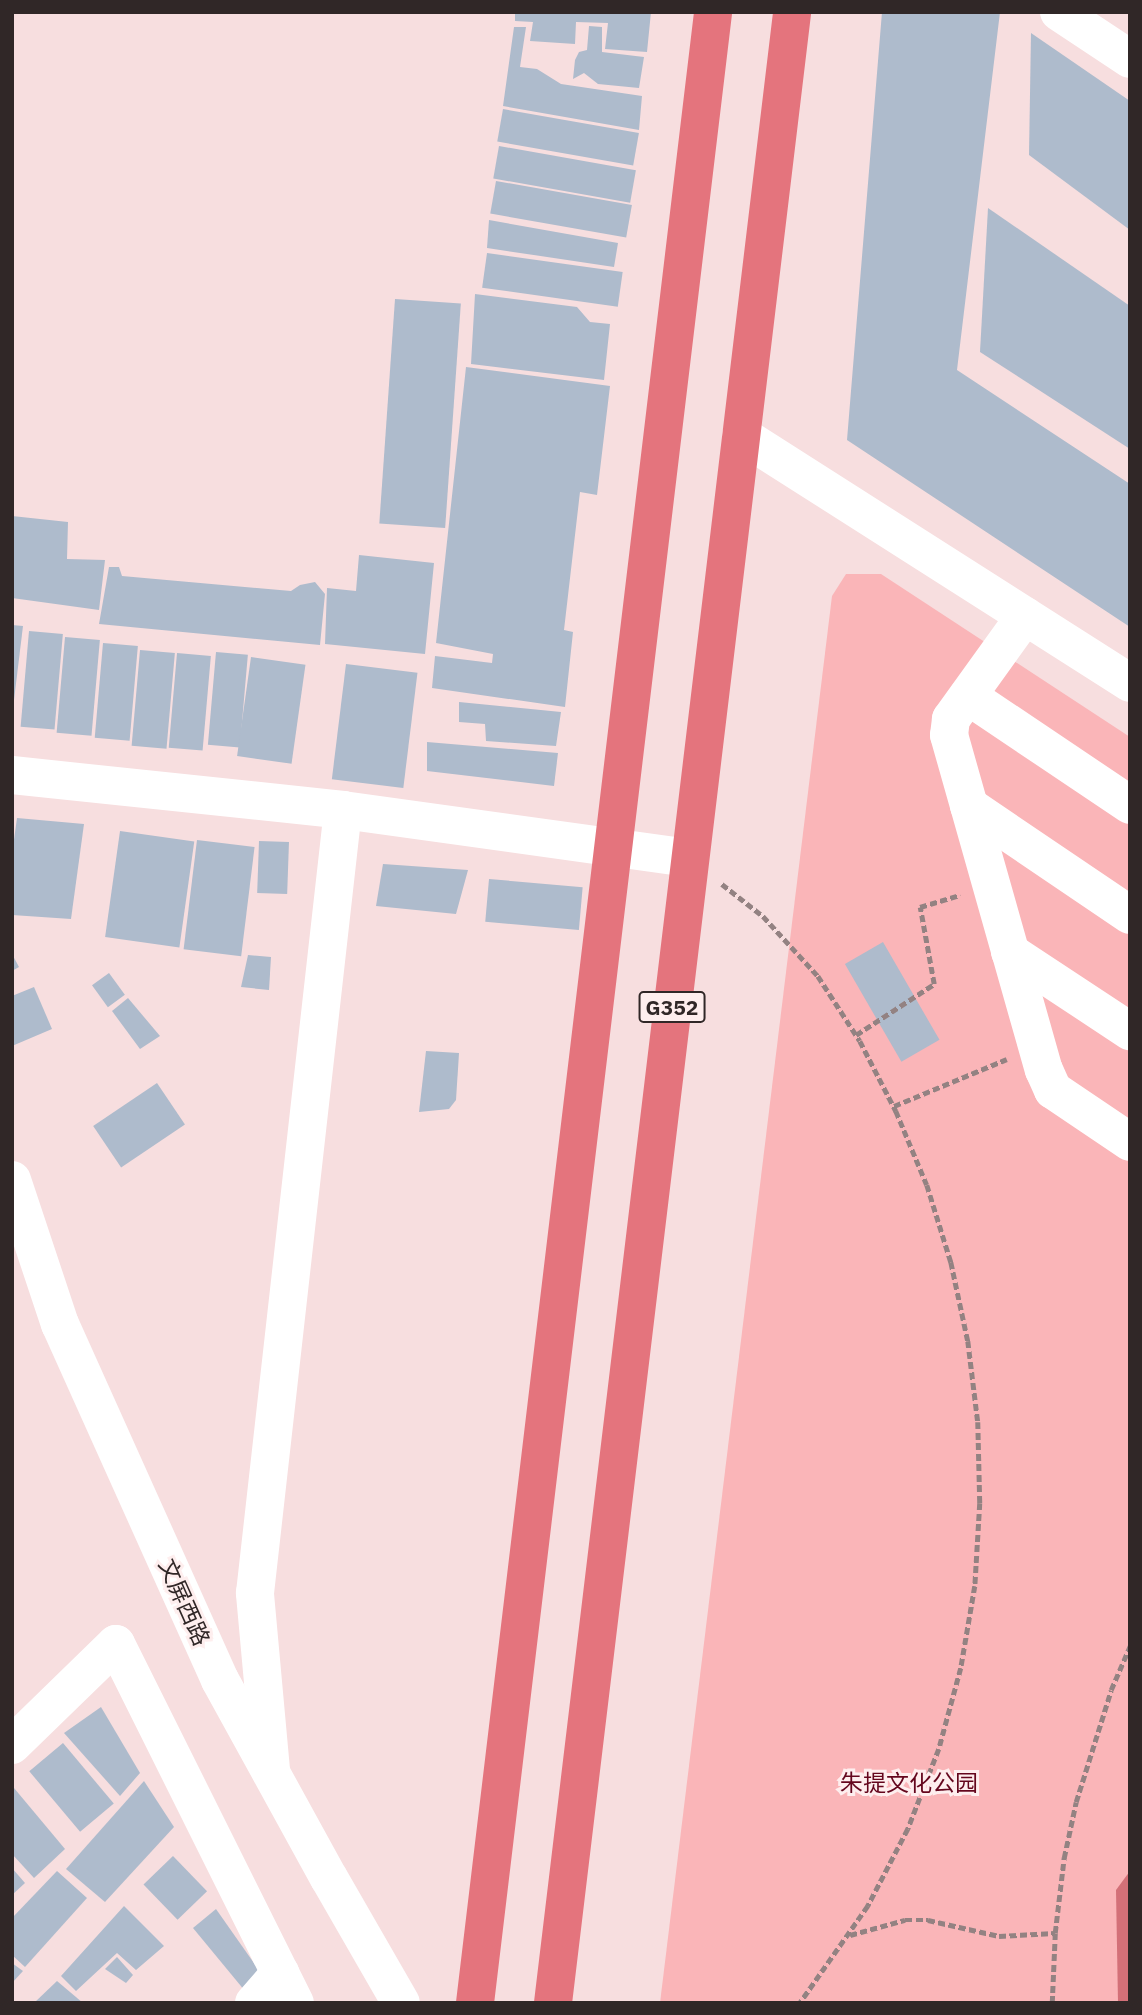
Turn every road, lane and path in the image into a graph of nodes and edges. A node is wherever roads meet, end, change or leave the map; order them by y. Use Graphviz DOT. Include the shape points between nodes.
graph roads {
  1 [pos="713,12"];
  2 [pos="792,12"];
  3 [pos="1059,12"];
  4 [pos="1130,59"];
  5 [pos="741,435"];
  6 [pos="1026,616"];
  7 [pos="1130,683"];
  8 [pos="968,696"];
  9 [pos="12,775"];
  10 [pos="1130,805"];
  11 [pos="969,806"];
  12 [pos="343,810"];
  13 [pos="614,847"];
  14 [pos="690,858"];
  15 [pos="991,886"];
  16 [pos="1130,915"];
  17 [pos="1010,952"];
  18 [pos="1130,1031"];
  19 [pos="856,1035"];
  20 [pos="1037,1046"];
  21 [pos="894,1106"];
  22 [pos="1130,1142"];
  23 [pos="12,1180"];
  24 [pos="1130,1646"];
  25 [pos="12,1745"];
  26 [pos="271,1770"];
  27 [pos="1055,1933"];
  28 [pos="849,1936"];
  29 [pos="287,1988"];
  30 [pos="254,2003"];
  31 [pos="401,2003"];
  32 [pos="475,2003"];
  33 [pos="553,2003"];
  34 [pos="800,2003"];
  35 [pos="1052,2003"];
  1 -- 13 [label="highway"];
  2 -- 5 [label="highway, G352"];
  3 -- 4 [label="street"];
  5 -- 6 [label="street"];
  5 -- 14 [label="highway, G352"];
  6 -- 7 [label="street"];
  6 -- 8 [label="street"];
  8 -- 10 [label="street"];
  8 -- 11 [label="street" via="951,719 948,735"];
  9 -- 12 [label="street"];
  11 -- 15 [label="street"];
  11 -- 16 [label="street"];
  12 -- 13 [label="street"];
  12 -- 26 [label="street" via="255,1594"];
  13 -- 14 [label="street"];
  13 -- 32 [label="highway"];
  14 -- 19 [label="path" via="763,916 818,976"];
  14 -- 33 [label="highway, G352"];
  15 -- 17 [label="street"];
  15 -- 19 [label="path" via="920,907 934,984"];
  17 -- 18 [label="street"];
  17 -- 20 [label="street"];
  19 -- 21 [label="path"];
  20 -- 21 [label="path"];
  20 -- 22 [label="street" via="1053,1090"];
  21 -- 28 [label="path" via="927,1185 951,1262 978,1422 980,1503 975,1586 961,1668 939,1749 908,1829"];
  23 -- 26 [label="street, 文屏西路" via="60,1324 220,1680"];
  24 -- 27 [label="path" via="1076,1802"];
  25 -- 29 [label="street" via="116,1644"];
  26 -- 31 [label="street, 文屏西路"];
  27 -- 28 [label="path" via="999,1936 916,1920"];
  27 -- 35 [label="path"];
  28 -- 34 [label="path"];
  29 -- 30 [label="street"];
}
